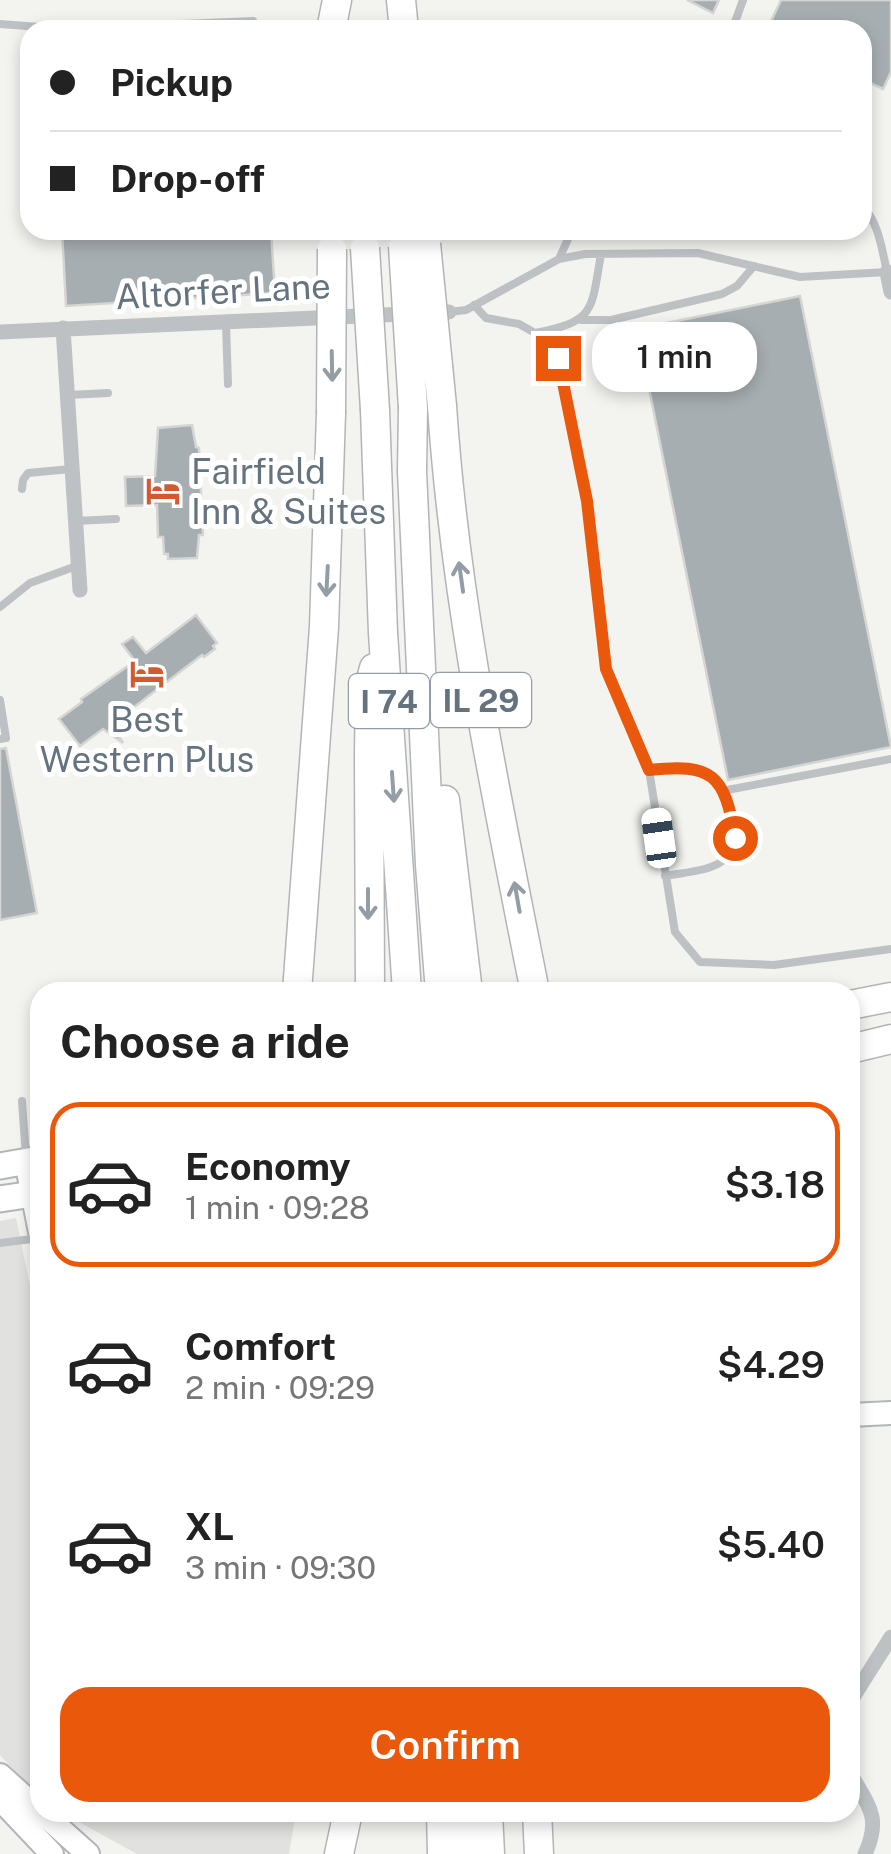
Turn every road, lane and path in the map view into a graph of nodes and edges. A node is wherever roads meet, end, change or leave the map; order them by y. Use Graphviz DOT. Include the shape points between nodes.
graph roads {
  1 [pos="872,219"];
  2 [pos="332,240"];
  3 [pos="364,240"];
  4 [pos="413,240"];
  5 [pos="413,240"];
  6 [pos="568,240"];
  7 [pos="601,254"];
  8 [pos="560,259"];
  9 [pos="754,266"];
  10 [pos="887,272"];
  11 [pos="891,292"];
  12 [pos="474,305"];
  13 [pos="449,312"];
  14 [pos="226,320"];
  15 [pos="581,320"];
  16 [pos="63,328"];
  17 [pos="0,332"];
  18 [pos="535,332"];
  19 [pos="228,384"];
  20 [pos="108,394"];
  21 [pos="68,395"];
  22 [pos="74,469"];
  23 [pos="412,471"];
  24 [pos="22,489"];
  25 [pos="116,519"];
  26 [pos="76,521"];
  27 [pos="79,565"];
  28 [pos="81,597"];
  29 [pos="0,607"];
  30 [pos="383,633"];
  31 [pos="0,700"];
  32 [pos="0,739"];
  33 [pos="891,759"];
  34 [pos="649,770"];
  35 [pos="722,791"];
  36 [pos="665,876"];
  37 [pos="891,949"];
  38 [pos="298,982"];
  39 [pos="370,982"];
  40 [pos="406,982"];
  41 [pos="439,982"];
  42 [pos="467,982"];
  43 [pos="533,982"];
  44 [pos="891,997"];
  45 [pos="860,1003"];
  46 [pos="891,1040"];
  47 [pos="860,1047"];
  48 [pos="22,1100"];
  49 [pos="30,1144"];
  50 [pos="30,1161"];
  51 [pos="0,1166"];
  52 [pos="30,1195"];
  53 [pos="0,1199"];
  54 [pos="30,1237"];
  55 [pos="0,1244"];
  56 [pos="891,1413"];
  57 [pos="860,1415"];
  58 [pos="891,1636"];
  59 [pos="860,1686"];
  60 [pos="0,1776"];
  61 [pos="860,1792"];
  62 [pos="0,1799"];
  63 [pos="30,1803"];
  64 [pos="52,1822"];
  65 [pos="346,1822"];
  66 [pos="441,1822"];
  67 [pos="461,1822"];
  68 [pos="488,1822"];
  69 [pos="506,1822"];
  70 [pos="537,1822"];
  71 [pos="872,1852"];
  72 [pos="52,1854"];
  73 [pos="88,1854"];
  74 [pos="339,1854"];
  75 [pos="442,1854"];
  76 [pos="462,1854"];
  77 [pos="490,1854"];
  78 [pos="505,1854"];
  79 [pos="539,1854"];
  1 -- 10 [label="lane"];
  2 -- 38 [label="highway, one-way, bridge" via="325,607"];
  3 -- 30 [label="highway, I 74, bridge"];
  43 -- 4 [label="highway, IL 29, one-way, bridge" via="466,610"];
  5 -- 23 [label="highway, I 74, bridge"];
  6 -- 8 [label="lane"];
  7 -- 8 [label="lane"];
  7 -- 9 [label="lane" via="698,253"];
  7 -- 15 [label="lane" via="590,309"];
  8 -- 12 [label="lane"];
  9 -- 10 [label="lane" via="800,277"];
  9 -- 15 [label="lane" via="722,294 611,320"];
  10 -- 11 [label="street"];
  12 -- 13 [label="lane"];
  12 -- 18 [label="lane" via="486,318"];
  13 -- 14 [label="street, Altorfer Lane"];
  14 -- 16 [label="street, Altorfer Lane"];
  14 -- 19 [label="lane"];
  15 -- 18 [label="lane"];
  16 -- 17 [label="street, Altorfer Lane"];
  16 -- 21 [label="street"];
  18 -- 34 [label="lane" via="558,358 587,501 606,669"];
  20 -- 21 [label="lane"];
  21 -- 22 [label="street"];
  22 -- 24 [label="lane" via="28,473"];
  22 -- 26 [label="street"];
  23 -- 41 [label="highway, I 74"];
  23 -- 42 [label="highway"];
  25 -- 26 [label="lane"];
  26 -- 27 [label="street"];
  27 -- 28 [label="street"];
  27 -- 29 [label="lane" via="30,582"];
  30 -- 39 [label="highway, one-way" via="370,683"];
  30 -- 40 [label="highway, I 74, one-way"];
  31 -- 32 [label="lane" via="6,738"];
  33 -- 35 [label="lane"];
  34 -- 35 [label="lane" via="688,766"];
  34 -- 36 [label="lane"];
  35 -- 36 [label="lane" via="735,838 727,858"];
  36 -- 37 [label="lane" via="675,932 700,962 774,965"];
  44 -- 45 [label="highway"];
  46 -- 47 [label="highway"];
  48 -- 49 [label="lane"];
  50 -- 51 [label="main road"];
  52 -- 53 [label="main road"];
  54 -- 55 [label="lane"];
  56 -- 57 [label="main road"];
  58 -- 59 [label="street"];
  60 -- 63 [label="main road"];
  61 -- 71 [label="street" via="872,1814"];
  62 -- 72 [label="main road"];
  64 -- 73 [label="main road"];
  65 -- 74 [label="highway"];
  66 -- 75 [label="highway"];
  67 -- 76 [label="highway"];
  68 -- 77 [label="highway"];
  69 -- 78 [label="highway"];
  70 -- 79 [label="highway"];
}
